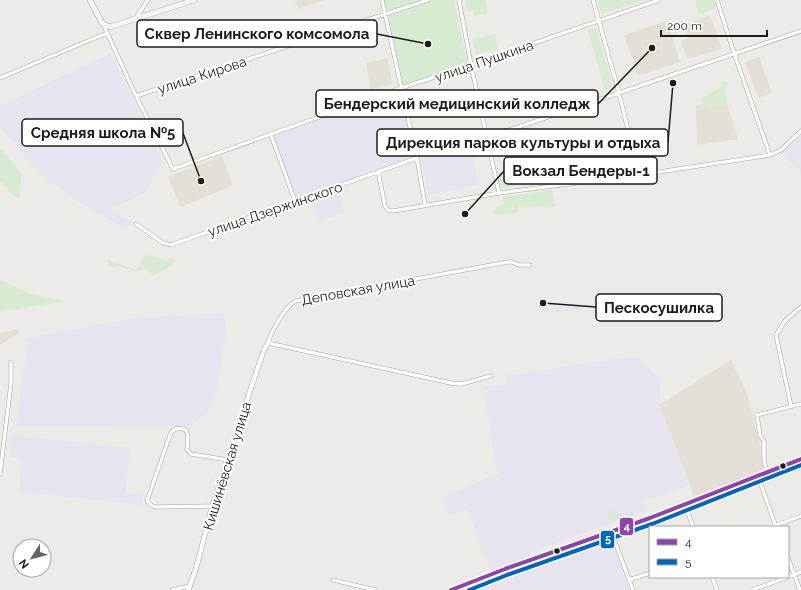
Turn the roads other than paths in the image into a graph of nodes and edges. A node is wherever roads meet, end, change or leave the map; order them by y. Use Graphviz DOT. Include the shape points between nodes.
graph roads {
  1 [pos="90,0"];
  2 [pos="148,0"];
  3 [pos="194,0"];
  4 [pos="382,0"];
  5 [pos="428,0"];
  6 [pos="459,0"];
  7 [pos="593,0"];
  8 [pos="659,0"];
  9 [pos="718,0"];
  10 [pos="385,15"];
  11 [pos="134,20"];
  12 [pos="599,21"];
  13 [pos="102,23"];
  14 [pos="801,31"];
  15 [pos="107,33"];
  16 [pos="734,53"];
  17 [pos="471,65"];
  18 [pos="0,78"];
  19 [pos="401,88"];
  20 [pos="619,93"];
  21 [pos="136,96"];
  22 [pos="801,131"];
  23 [pos="271,135"];
  24 [pos="487,135"];
  25 [pos="770,155"];
  26 [pos="417,158"];
  27 [pos="378,171"];
  28 [pos="639,175"];
  29 [pos="499,192"];
  30 [pos="295,201"];
  31 [pos="425,205"];
  32 [pos="136,224"];
  33 [pos="530,265"];
  34 [pos="801,308"];
  35 [pos="268,343"];
  36 [pos="11,362"];
  37 [pos="491,376"];
  38 [pos="801,404"];
  39 [pos="791,406"];
  40 [pos="801,459"];
  41 [pos="228,460"];
  42 [pos="767,472"];
  43 [pos="0,474"];
  44 [pos="758,476"];
  45 [pos="685,504"];
  46 [pos="213,506"];
  47 [pos="801,516"];
  48 [pos="693,526"];
  49 [pos="775,526"];
  50 [pos="777,526"];
  51 [pos="611,531"];
  52 [pos="789,561"];
  53 [pos="801,572"];
  54 [pos="649,573"];
  55 [pos="794,574"];
  56 [pos="789,576"];
  57 [pos="712,578"];
  58 [pos="785,578"];
  59 [pos="333,580"];
  60 [pos="629,580"];
  61 [pos="189,588"];
  62 [pos="458,589"];
  63 [pos="172,590"];
  64 [pos="375,590"];
  65 [pos="451,590"];
  66 [pos="633,590"];
  67 [pos="717,590"];
  68 [pos="752,590"];
  69 [pos="800,590"];
  1 -- 13 [label="main road"];
  2 -- 11 [label="street"];
  3 -- 11 [label="main road"];
  4 -- 10 [label="street"];
  5 -- 10 [label="street, улица Кирова"];
  6 -- 17 [label="street"];
  7 -- 12 [label="street"];
  8 -- 12 [label="street, улица Пушкина"];
  9 -- 16 [label="street"];
  10 -- 19 [label="street"];
  10 -- 21 [label="street, улица Кирова"];
  11 -- 13 [label="main road" via="110,27"];
  12 -- 17 [label="street, улица Пушкина"];
  12 -- 20 [label="street"];
  13 -- 15 [label="street"];
  14 -- 16 [label="street"];
  15 -- 18 [label="street"];
  15 -- 21 [label="street"];
  16 -- 20 [label="street"];
  16 -- 25 [label="street"];
  17 -- 19 [label="street, улица Пушкина"];
  17 -- 24 [label="street"];
  19 -- 23 [label="street, улица Пушкина"];
  19 -- 26 [label="street"];
  20 -- 24 [label="street"];
  20 -- 28 [label="street"];
  21 -- 23 [label="street, улица Пушкина" via="173,169"];
  22 -- 25 [label="street" via="781,150"];
  23 -- 30 [label="street"];
  24 -- 29 [label="street"];
  25 -- 28 [label="street"];
  26 -- 27 [label="street, улица Дзержинского"];
  26 -- 31 [label="street"];
  27 -- 30 [label="street, улица Дзержинского"];
  27 -- 31 [label="street" via="384,203 388,210"];
  28 -- 29 [label="street"];
  29 -- 31 [label="street"];
  30 -- 32 [label="street, улица Дзержинского" via="171,245 163,243"];
  33 -- 35 [label="street, Деповская улица" via="508,262 296,301 289,305"];
  34 -- 39 [label="street" via="785,321 776,334"];
  35 -- 37 [label="street" via="450,384 461,384"];
  35 -- 41 [label="street, Кишинёвская улица"];
  36 -- 43 [label="street" via="11,383"];
  38 -- 39 [label="street"];
  39 -- 42 [label="street" via="757,415 760,436 764,441"];
  40 -- 42 [label="main road"];
  41 -- 46 [label="street, Кишинёвская улица"];
  41 -- 46 [label="street" via="191,454 187,449 186,430 177,429 170,434 147,501 157,507"];
  42 -- 44 [label="main road"];
  44 -- 45 [label="main road"];
  44 -- 49 [label="street"];
  45 -- 48 [label="street"];
  45 -- 51 [label="main road"];
  46 -- 61 [label="street, Кишинёвская улица"];
  47 -- 50 [label="street"];
  51 -- 60 [label="street"];
  51 -- 62 [label="main road" via="505,569"];
  52 -- 55 [label="street"];
  53 -- 55 [label="street"];
  54 -- 60 [label="street"];
  55 -- 56 [label="street"];
  55 -- 69 [label="street"];
  57 -- 67 [label="street"];
  58 -- 68 [label="street"];
  59 -- 64 [label="street"];
  60 -- 66 [label="street"];
  61 -- 63 [label="street"];
  62 -- 65 [label="main road"];
}
